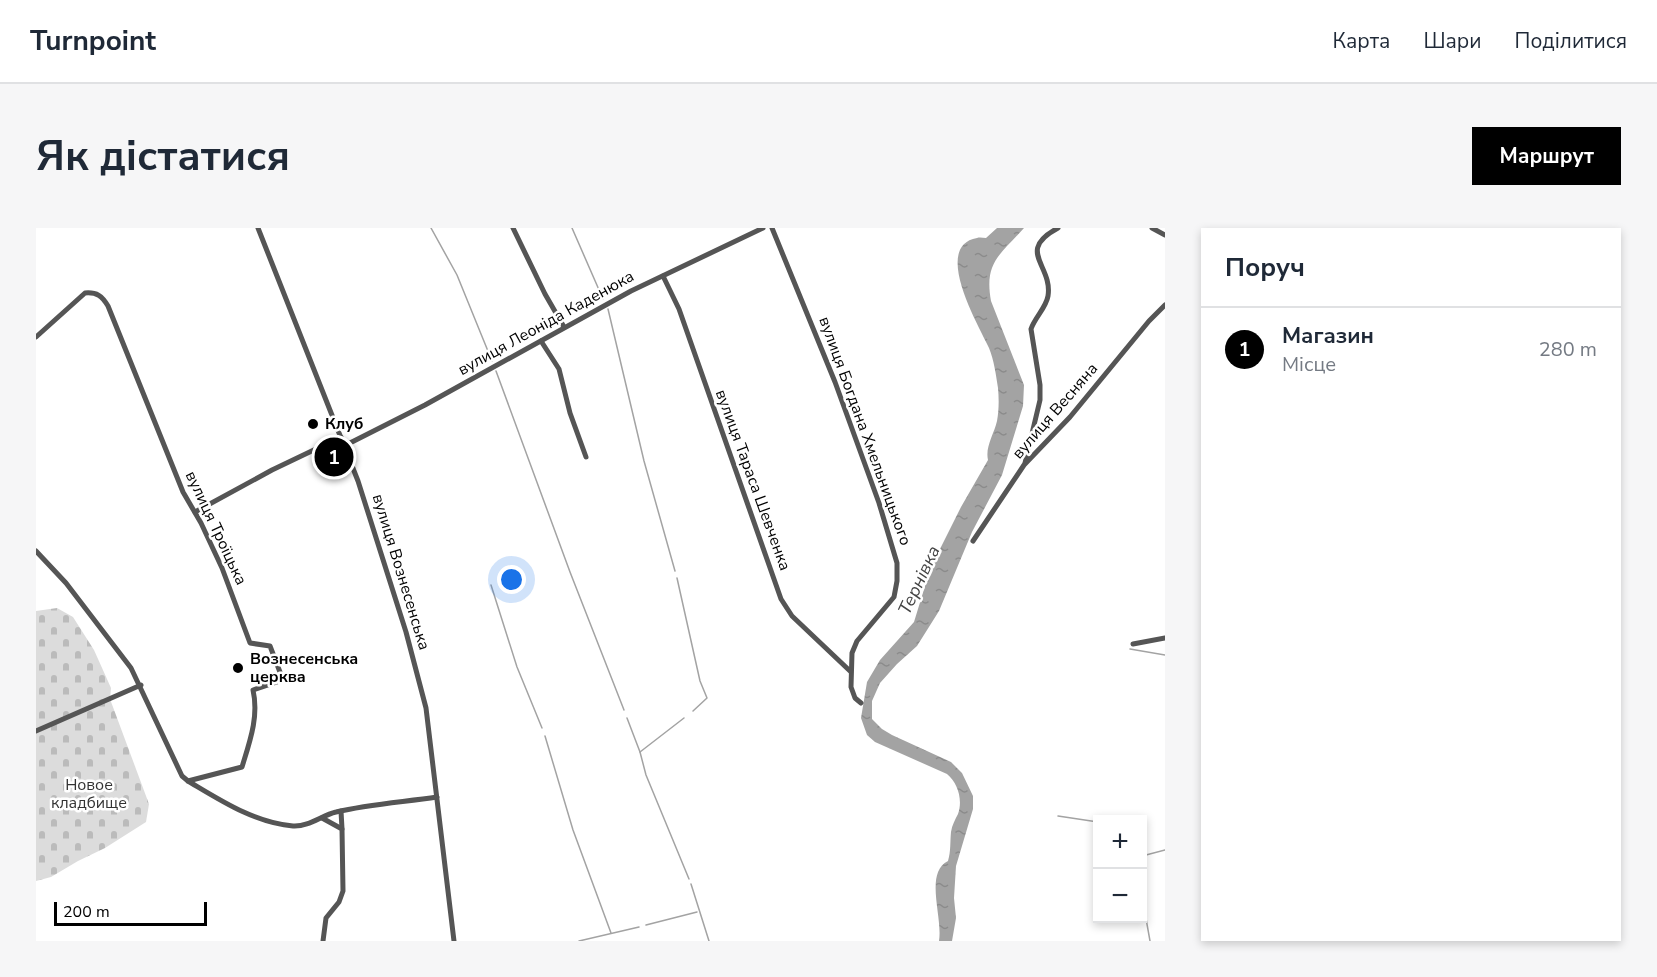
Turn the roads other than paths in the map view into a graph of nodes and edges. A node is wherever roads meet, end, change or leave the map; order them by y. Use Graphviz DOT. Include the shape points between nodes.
graph roads {
  1 [pos="258,228"];
  2 [pos="513,228"];
  3 [pos="761,228"];
  4 [pos="772,228"];
  5 [pos="1058,228"];
  6 [pos="1152,228"];
  7 [pos="1165,235"];
  8 [pos="663,276"];
  9 [pos="1165,305"];
  10 [pos="564,327"];
  11 [pos="36,337"];
  12 [pos="541,341"];
  13 [pos="340,437"];
  14 [pos="344,446"];
  15 [pos="586,457"];
  16 [pos="1024,465"];
  17 [pos="195,512"];
  18 [pos="973,541"];
  19 [pos="36,551"];
  20 [pos="1165,638"];
  21 [pos="1133,644"];
  22 [pos="850,671"];
  23 [pos="141,685"];
  24 [pos="861,703"];
  25 [pos="36,731"];
  26 [pos="188,780"];
  27 [pos="437,797"];
  28 [pos="341,811"];
  29 [pos="322,818"];
  30 [pos="342,829"];
  31 [pos="323,941"];
  32 [pos="454,941"];
  1 -- 13 [label="street, вулиця Вознесенська"];
  2 -- 10 [label="street"];
  3 -- 8 [label="street, вулиця Леоніда Каденюка"];
  4 -- 22 [label="street, вулиця Богдана Хмельницького" via="839,393 897,563 894,597 858,641"];
  5 -- 16 [label="street" via="1040,240 1037,252 1048,295 1034,320 1031,336 1041,400"];
  6 -- 7 [label="street"];
  8 -- 10 [label="street, вулиця Леоніда Каденюка"];
  8 -- 22 [label="street, вулиця Тараса Шевченка" via="679,309 781,599 792,616"];
  9 -- 16 [label="street, вулиця Весняна"];
  10 -- 12 [label="street, вулиця Леоніда Каденюка"];
  11 -- 17 [label="street, вулиця Троїцька" via="85,293 102,297 183,492"];
  12 -- 14 [label="street, вулиця Леоніда Каденюка"];
  12 -- 15 [label="street" via="559,369"];
  13 -- 14 [label="street, вулиця Вознесенська"];
  13 -- 17 [label="street"];
  14 -- 27 [label="street, вулиця Вознесенська" via="420,683"];
  16 -- 18 [label="street, вулиця Весняна"];
  17 -- 26 [label="street, вулиця Троїцька" via="250,643 270,646 283,680 253,690 255,720 242,767"];
  19 -- 23 [label="street" via="89,612"];
  20 -- 21 [label="street"];
  22 -- 24 [label="street, вулиця Богдана Хмельницького" via="853,695"];
  23 -- 25 [label="street"];
  23 -- 26 [label="street" via="182,776"];
  26 -- 29 [label="street" via="266,820 297,826"];
  27 -- 28 [label="street"];
  27 -- 32 [label="street, вулиця Вознесенська"];
  28 -- 29 [label="street"];
  28 -- 30 [label="street"];
  29 -- 30 [label="street"];
  30 -- 31 [label="street" via="342,897 326,918"];
}
